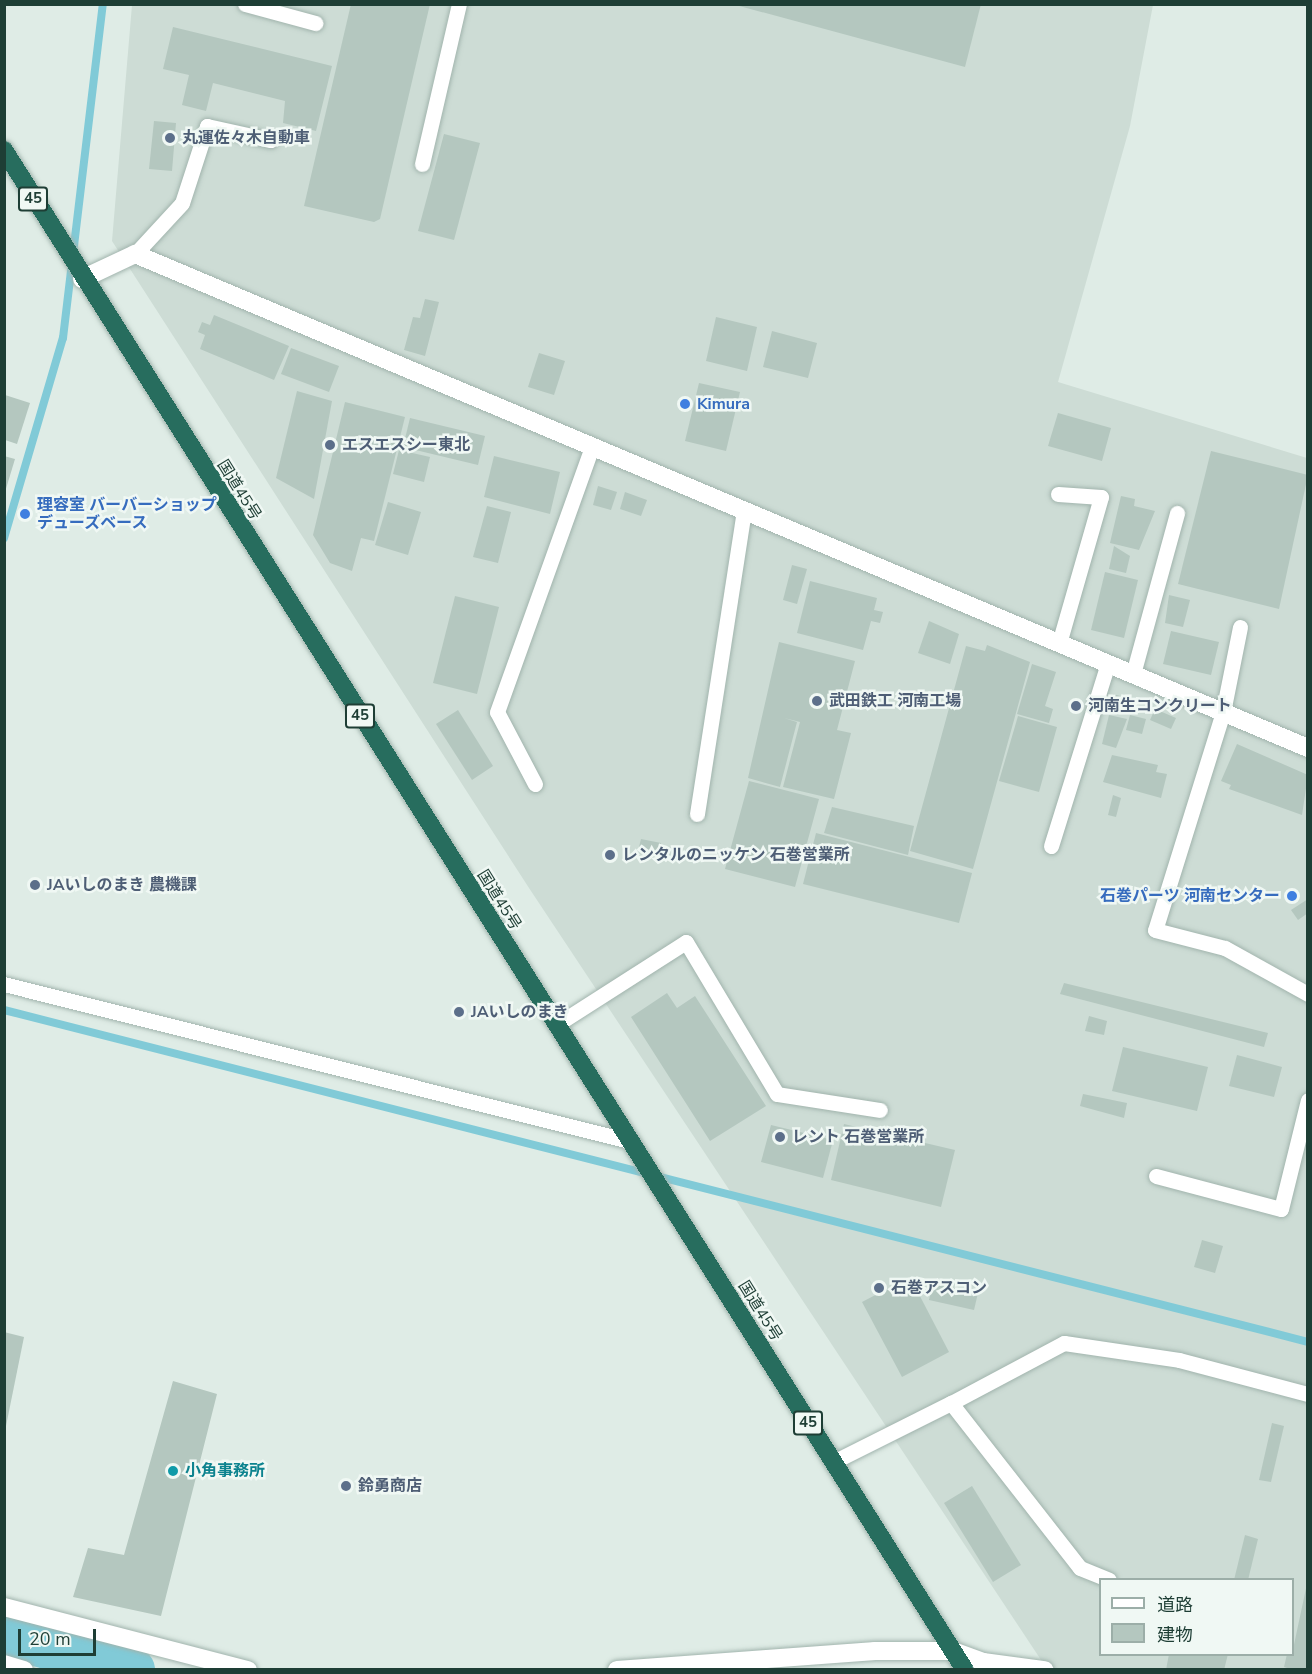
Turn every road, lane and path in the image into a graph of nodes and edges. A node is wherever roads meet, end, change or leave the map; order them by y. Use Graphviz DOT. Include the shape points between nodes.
graph roads {
  1 [pos="244,4"];
  2 [pos="459,4"];
  3 [pos="315,23"];
  4 [pos="270,140"];
  5 [pos="4,150"];
  6 [pos="422,164"];
  7 [pos="135,254"];
  8 [pos="81,278"];
  9 [pos="592,446"];
  10 [pos="1058,494"];
  11 [pos="744,510"];
  12 [pos="1177,513"];
  13 [pos="1240,627"];
  14 [pos="1059,643"];
  15 [pos="1108,663"];
  16 [pos="1133,674"];
  17 [pos="1223,712"];
  18 [pos="1308,748"];
  19 [pos="535,784"];
  20 [pos="697,814"];
  21 [pos="1052,846"];
  22 [pos="4,984"];
  23 [pos="1308,994"];
  24 [pos="556,1025"];
  25 [pos="1308,1100"];
  26 [pos="880,1110"];
  27 [pos="634,1148"];
  28 [pos="1156,1176"];
  29 [pos="1308,1394"];
  30 [pos="951,1403"];
  31 [pos="833,1462"];
  32 [pos="1104,1578"];
  33 [pos="4,1607"];
  34 [pos="954,1652"];
  35 [pos="4,1664"];
  36 [pos="237,1669"];
  37 [pos="24,1670"];
  38 [pos="617,1670"];
  39 [pos="965,1670"];
  40 [pos="1044,1670"];
  1 -- 3 [label="lane"];
  2 -- 6 [label="lane"];
  4 -- 7 [label="lane" via="207,126 183,203"];
  5 -- 8 [label="highway, 国道45号 / 45"];
  7 -- 8 [label="street"];
  7 -- 9 [label="street"];
  8 -- 24 [label="highway, 国道45号 / 45"];
  9 -- 11 [label="street"];
  9 -- 19 [label="lane" via="497,712"];
  10 -- 14 [label="lane" via="1101,497"];
  11 -- 14 [label="street"];
  11 -- 20 [label="lane"];
  12 -- 16 [label="lane"];
  13 -- 17 [label="lane"];
  14 -- 15 [label="street"];
  15 -- 16 [label="street"];
  15 -- 21 [label="lane"];
  16 -- 17 [label="street"];
  17 -- 18 [label="street"];
  17 -- 23 [label="lane" via="1155,930 1225,948"];
  22 -- 27 [label="lane"];
  24 -- 26 [label="lane" via="686,942 777,1094"];
  24 -- 27 [label="highway, 国道45号 / 45"];
  25 -- 28 [label="lane" via="1281,1209"];
  27 -- 31 [label="highway, 国道45号 / 45"];
  29 -- 30 [label="lane" via="1179,1360 1064,1343"];
  30 -- 31 [label="lane"];
  30 -- 32 [label="lane" via="1080,1568"];
  31 -- 34 [label="highway, 国道45号 / 45"];
  33 -- 36 [label="street"];
  34 -- 38 [label="street" via="875,1651"];
  34 -- 39 [label="highway, 国道45号 / 45"];
  34 -- 40 [label="street" via="983,1662"];
  35 -- 37 [label="street"];
}
